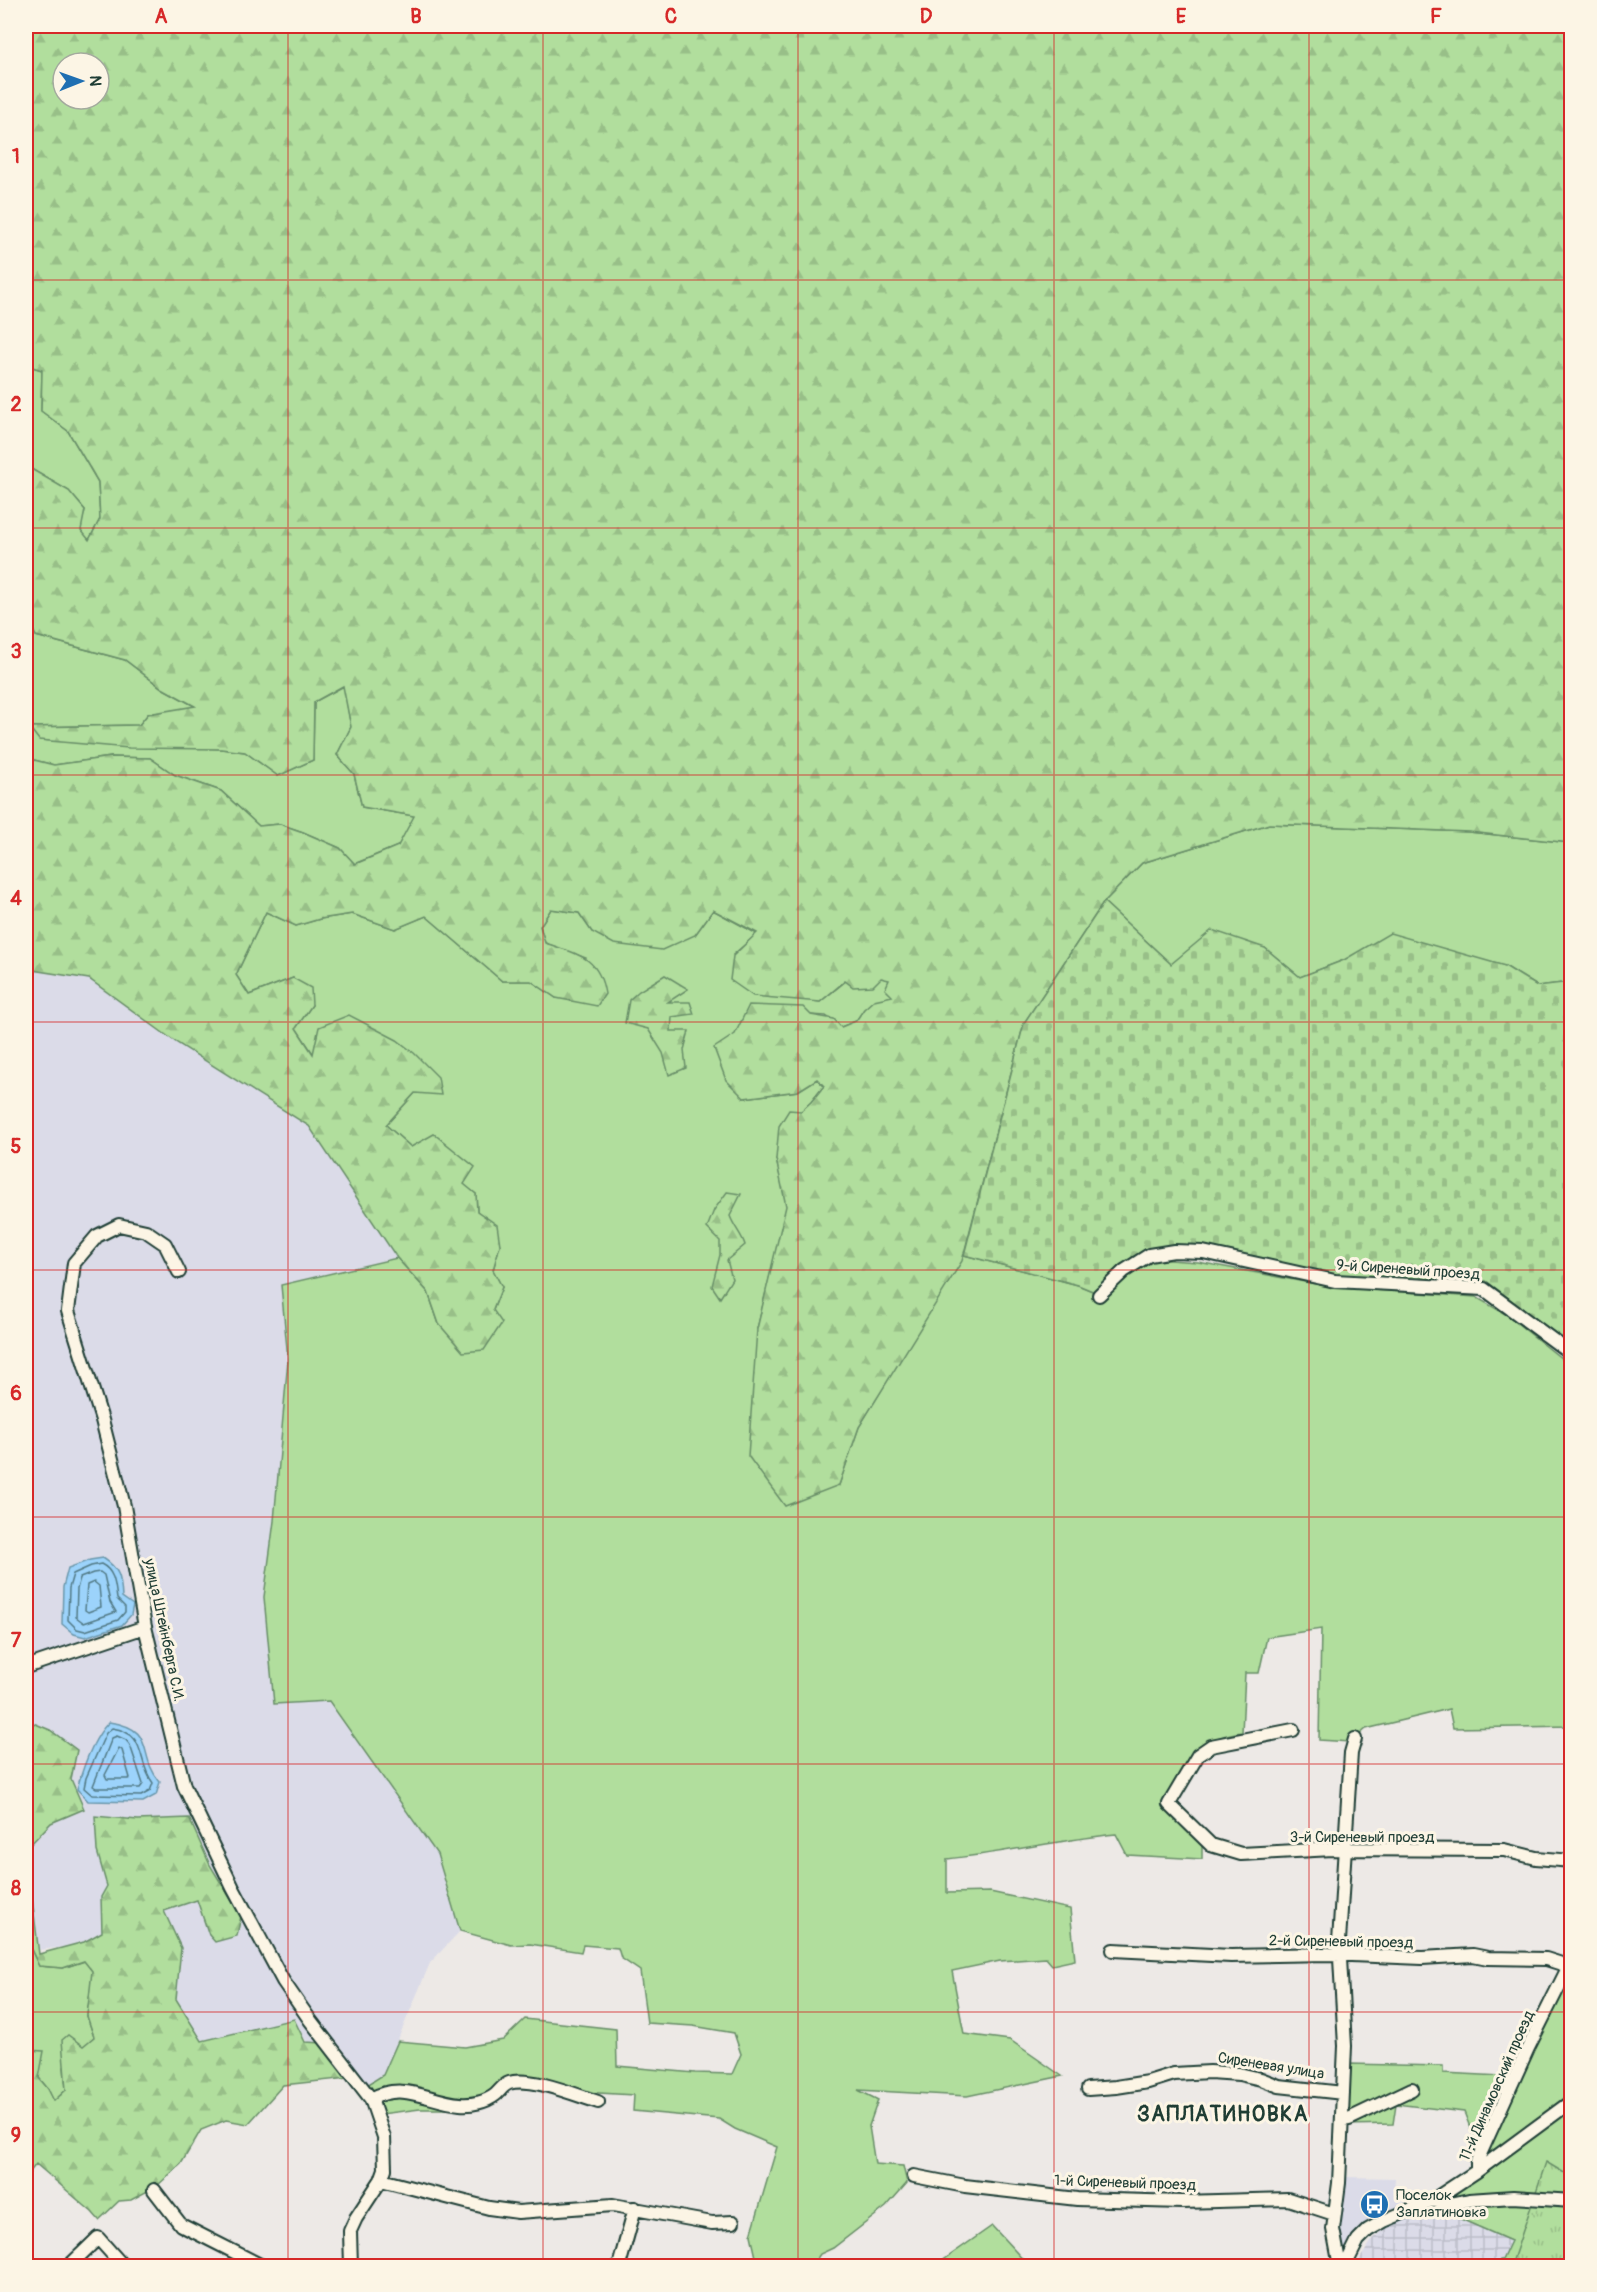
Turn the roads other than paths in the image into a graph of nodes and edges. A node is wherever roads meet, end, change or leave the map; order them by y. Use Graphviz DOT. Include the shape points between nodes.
graph roads {
  1 [pos="179,1272"];
  2 [pos="1099,1295"];
  3 [pos="1570,1354"];
  4 [pos="145,1627"];
  5 [pos="26,1667"];
  6 [pos="1293,1730"];
  7 [pos="1355,1739"];
  8 [pos="1344,1850"];
  9 [pos="1572,1861"];
  10 [pos="1113,1950"];
  11 [pos="1340,1956"];
  12 [pos="1570,1963"];
  13 [pos="1088,2089"];
  14 [pos="1412,2089"];
  15 [pos="1343,2093"];
  16 [pos="371,2099"];
  17 [pos="1572,2101"];
  18 [pos="598,2102"];
  19 [pos="1342,2120"];
  20 [pos="1477,2171"];
  21 [pos="914,2176"];
  22 [pos="381,2180"];
  23 [pos="154,2190"];
  24 [pos="1432,2199"];
  25 [pos="1572,2201"];
  26 [pos="635,2208"];
  27 [pos="1334,2214"];
  28 [pos="733,2222"];
  29 [pos="69,2266"];
  30 [pos="123,2266"];
  31 [pos="262,2266"];
  32 [pos="351,2266"];
  33 [pos="619,2266"];
  34 [pos="1345,2266"];
  1 -- 4 [label="street, улица Штейнберга С.И." via="165,1244 146,1231 119,1225 97,1236 74,1263 68,1311 124,1506"];
  2 -- 3 [label="street, 9-й Сиреневый проезд" via="1124,1271 1149,1255 1203,1252 1335,1281 1484,1289"];
  4 -- 5 [label="street"];
  4 -- 16 [label="street, улица Штейнберга С.И." via="184,1786 199,1820 283,1981"];
  6 -- 8 [label="street, 3-й Сиреневый проезд" via="1211,1746 1198,1755 1168,1804 1211,1845 1241,1854"];
  7 -- 8 [label="street"];
  8 -- 9 [label="street, 3-й Сиреневый проезд" via="1504,1850"];
  8 -- 11 [label="street"];
  10 -- 11 [label="street, 2-й Сиреневый проезд"];
  11 -- 12 [label="street, 2-й Сиреневый проезд" via="1473,1955"];
  11 -- 15 [label="street" via="1345,2046"];
  12 -- 20 [label="street, 11-й Динамовский проезд" via="1477,2161"];
  13 -- 15 [label="street, Сиреневая улица" via="1210,2072 1239,2074 1279,2086"];
  14 -- 19 [label="street"];
  15 -- 19 [label="street"];
  16 -- 18 [label="street" via="384,2092 410,2092 460,2104 478,2103 512,2082 547,2085"];
  16 -- 22 [label="street, улица Штейнберга С.И." via="384,2137 386,2169"];
  17 -- 20 [label="street"];
  19 -- 27 [label="street"];
  20 -- 24 [label="street, 11-й Динамовский проезд"];
  21 -- 27 [label="street, 1-й Сиреневый проезд" via="1077,2199 1288,2199"];
  22 -- 26 [label="street" via="518,2212 613,2205"];
  22 -- 32 [label="street" via="350,2231"];
  23 -- 31 [label="street" via="181,2225"];
  24 -- 25 [label="street" via="1446,2205 1513,2197"];
  24 -- 34 [label="street, 11-й Динамовский проезд" via="1368,2230 1358,2240"];
  26 -- 28 [label="street" via="712,2223"];
  26 -- 33 [label="street"];
  27 -- 34 [label="street" via="1336,2250"];
  29 -- 30 [label="street" via="98,2238"];
}
